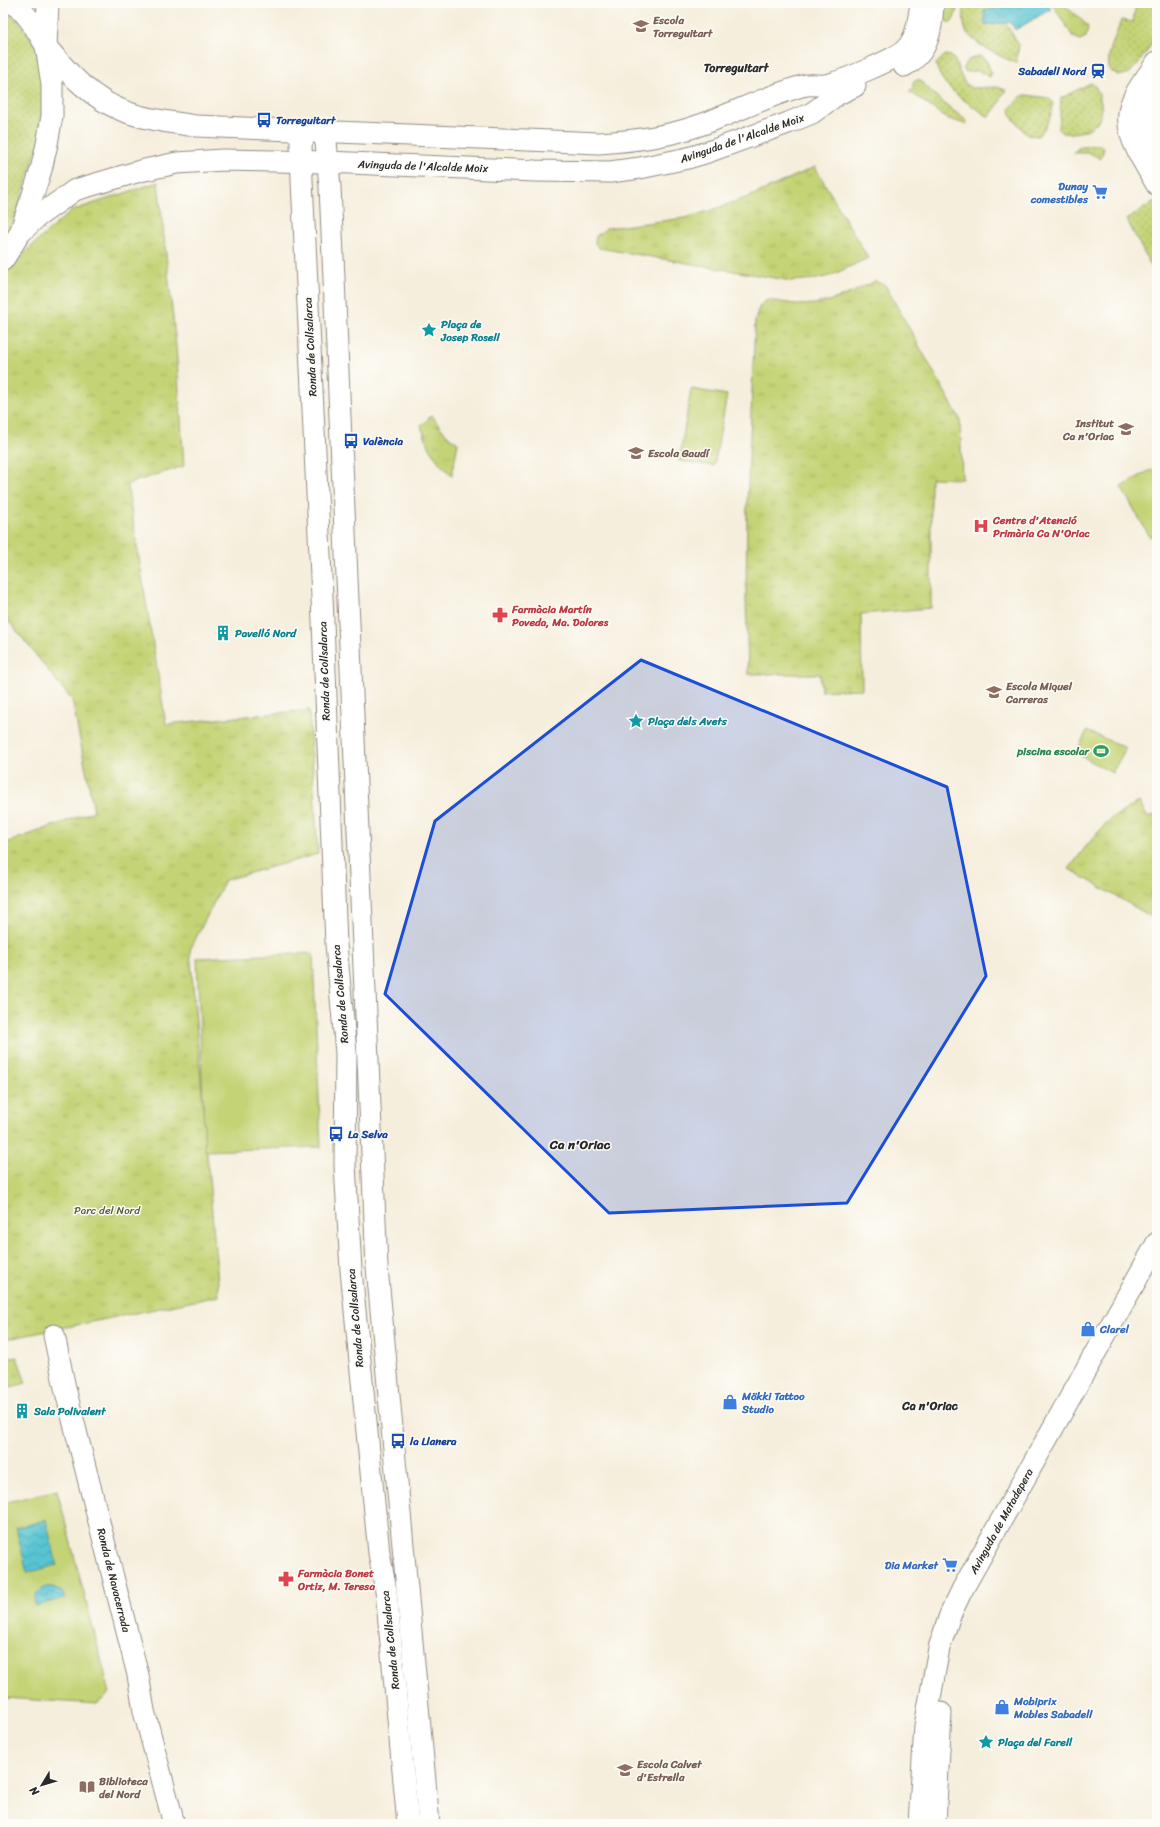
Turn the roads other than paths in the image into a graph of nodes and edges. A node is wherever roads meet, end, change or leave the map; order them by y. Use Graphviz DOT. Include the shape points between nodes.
graph roads {
  1 [pos="12,3"];
  2 [pos="48,3"];
  3 [pos="932,3"];
  4 [pos="920,11"];
  5 [pos="46,46"];
  6 [pos="1157,62"];
  7 [pos="1157,86"];
  8 [pos="314,131"];
  9 [pos="1157,148"];
  10 [pos="302,162"];
  11 [pos="327,162"];
  12 [pos="1157,185"];
  13 [pos="20,233"];
  14 [pos="3,260"];
  15 [pos="342,457"];
  16 [pos="316,459"];
  17 [pos="1157,1243"];
  18 [pos="1157,1268"];
  19 [pos="54,1335"];
  20 [pos="174,1824"];
  21 [pos="408,1824"];
  22 [pos="429,1824"];
  23 [pos="918,1824"];
  24 [pos="935,1824"];
  1 -- 5 [label="street" via="24,12"];
  2 -- 5 [label="street"];
  3 -- 11 [label="street, Avinguda de l'Alcalde Moix" via="929,39 918,56 907,64 838,94 817,110 800,118 688,158 610,172"];
  4 -- 8 [label="street" via="916,33 908,46 890,60 827,84 800,86 699,126 657,138 578,143"];
  5 -- 8 [label="street" via="82,86 106,103 130,114 157,121 197,126"];
  5 -- 13 [label="street" via="52,84 52,116 41,170"];
  6 -- 12 [label="street" via="1135,94 1129,110 1128,123 1135,147"];
  7 -- 9 [label="street" via="1145,110 1144,119 1146,129"];
  8 -- 10 [label="street, Ronda de Collsalarca" via="301,143"];
  8 -- 11 [label="street, Ronda de Collsalarca" via="326,141"];
  10 -- 11 [label="street, Avinguda de l'Alcalde Moix"];
  10 -- 13 [label="street" via="177,163 97,182 75,190"];
  10 -- 16 [label="street, Ronda de Collsalarca"];
  11 -- 15 [label="street, Ronda de Collsalarca"];
  13 -- 14 [label="street"];
  15 -- 16 [label="street"];
  15 -- 22 [label="street, Ronda de Collsalarca" via="378,1267"];
  16 -- 21 [label="street, Ronda de Collsalarca" via="336,944 346,1053 345,1165 350,1270 379,1553 386,1591"];
  17 -- 23 [label="street, Avinguda de Matadepera" via="950,1615 939,1648 925,1726"];
  18 -- 24 [label="street, Avinguda de Matadepera" via="970,1595 953,1639 945,1680 939,1726"];
  19 -- 20 [label="street, Ronda de Navacerrada" via="65,1388 138,1675 144,1711"];
}
